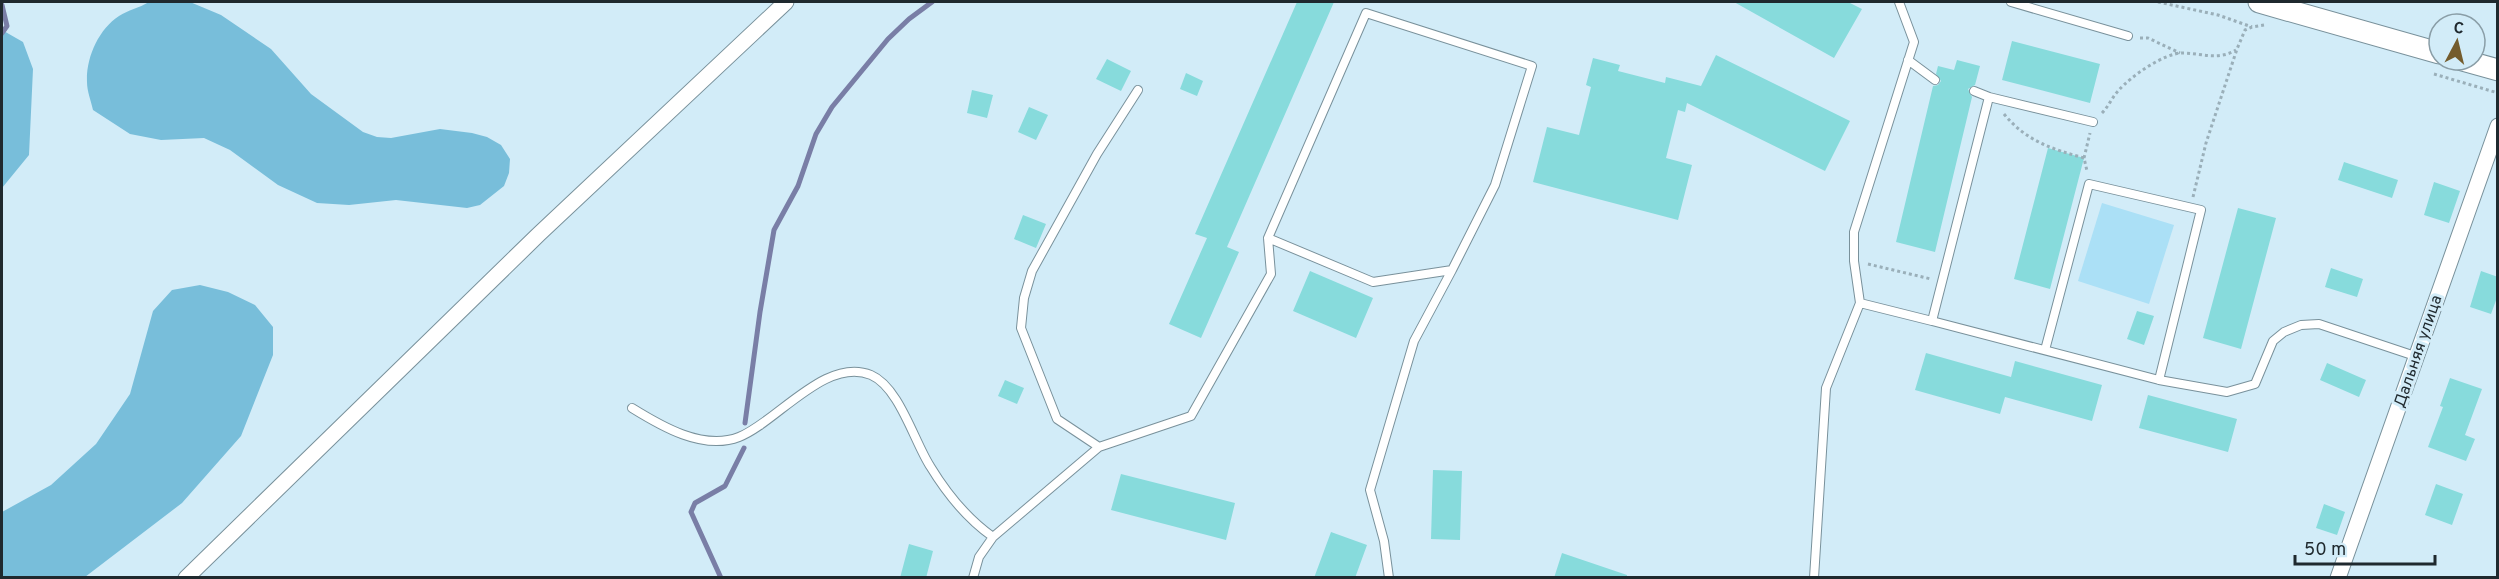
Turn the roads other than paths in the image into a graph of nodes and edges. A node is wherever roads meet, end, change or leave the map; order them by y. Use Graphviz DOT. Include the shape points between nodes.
graph roads {
  1 [pos="786,2"];
  2 [pos="1899,2"];
  3 [pos="2011,2"];
  4 [pos="2259,2"];
  5 [pos="2128,36"];
  6 [pos="2427,50"];
  7 [pos="1908,60"];
  8 [pos="1935,80"];
  9 [pos="1138,90"];
  10 [pos="1974,91"];
  11 [pos="1989,97"];
  12 [pos="2093,122"];
  13 [pos="2498,126"];
  14 [pos="1268,238"];
  15 [pos="1452,270"];
  16 [pos="1860,303"];
  17 [pos="1932,321"];
  18 [pos="2045,350"];
  19 [pos="2415,356"];
  20 [pos="2159,380"];
  21 [pos="632,408"];
  22 [pos="1099,447"];
  23 [pos="993,537"];
  24 [pos="186,578"];
  25 [pos="973,578"];
  26 [pos="1389,578"];
  27 [pos="1814,578"];
  28 [pos="2338,578"];
  1 -- 24 [label="street" via="539,234"];
  2 -- 7 [label="lane" via="1914,42"];
  3 -- 5 [label="lane"];
  4 -- 6 [label="main road"];
  7 -- 8 [label="lane"];
  7 -- 16 [label="lane" via="1854,232"];
  9 -- 22 [label="lane" via="1096,154 1032,271 1024,298 1021,328 1058,419"];
  10 -- 11 [label="lane"];
  11 -- 12 [label="lane"];
  11 -- 17 [label="lane"];
  13 -- 19 [label="street, Дальняя улица"];
  14 -- 15 [label="lane" via="1373,282"];
  14 -- 15 [label="lane" via="1366,13 1532,66 1495,184"];
  14 -- 22 [label="lane" via="1271,274 1191,416"];
  15 -- 26 [label="lane" via="1414,341 1370,490"];
  16 -- 17 [label="lane"];
  16 -- 27 [label="lane" via="1826,388"];
  17 -- 18 [label="lane"];
  18 -- 20 [label="lane"];
  18 -- 20 [label="lane" via="2089,184 2190,207 2201,210"];
  19 -- 20 [label="lane" via="2319,324 2301,325 2273,341 2254,384 2242,390 2227,393"];
  19 -- 28 [label="street, Дальняя улица"];
  21 -- 23 [label="lane" via="678,433 728,439 755,428 836,375 848,371 870,374 891,393 942,486 974,523"];
  22 -- 23 [label="lane"];
  23 -- 25 [label="lane" via="979,557"];
}
